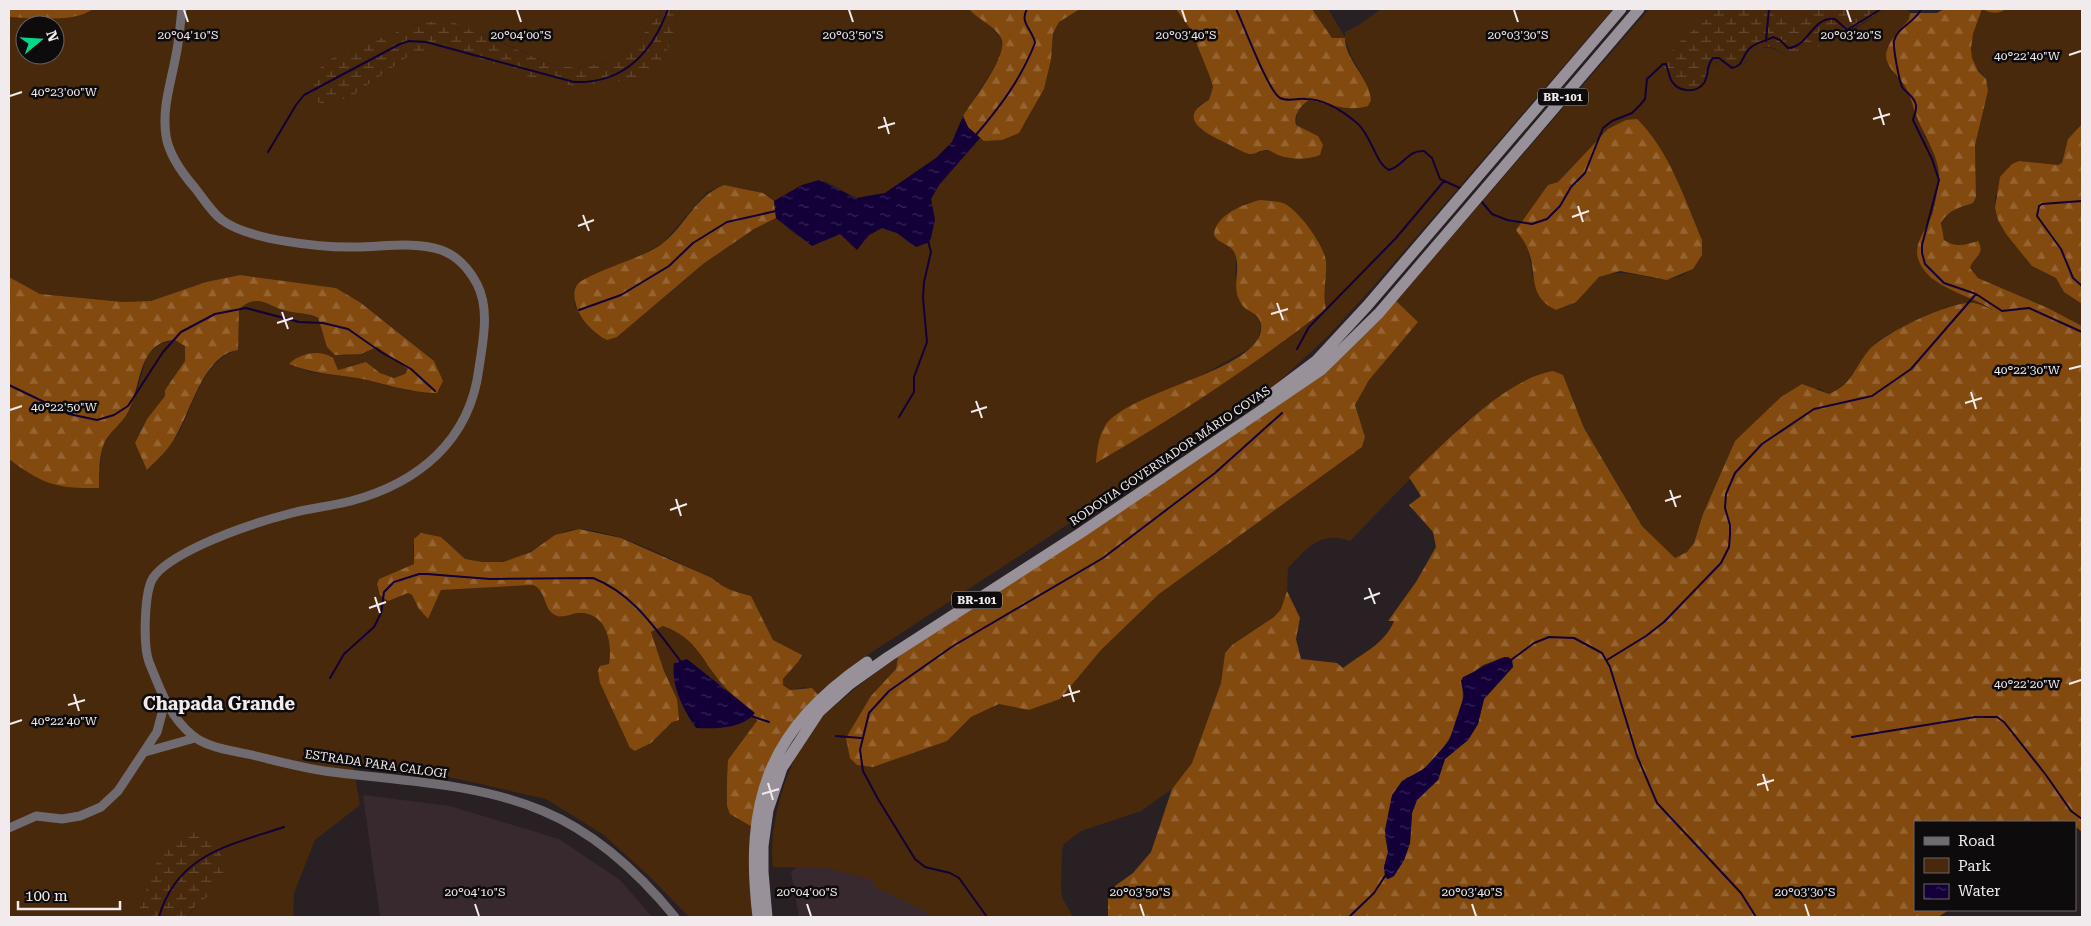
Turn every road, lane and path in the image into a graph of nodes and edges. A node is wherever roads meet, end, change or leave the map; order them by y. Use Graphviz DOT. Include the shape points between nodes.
graph roads {
  1 [pos="182,9"];
  2 [pos="1621,9"];
  3 [pos="1639,9"];
  4 [pos="165,702"];
  5 [pos="195,738"];
  6 [pos="145,752"];
  7 [pos="9,828"];
  8 [pos="675,917"];
  9 [pos="758,917"];
  10 [pos="767,917"];
  1 -- 4 [label="street, ESTRADA PARA CALOGI" via="176,56 164,106 166,140 180,170 222,220 256,235 290,241 346,248 419,246 444,251 469,268 481,292 485,323 478,383 462,423 445,450 420,470 354,500 230,532 182,553 153,578 147,604 146,653"];
  2 -- 9 [label="highway, RODOVIA GOVERNADOR MÁRIO COVAS / BR-101" via="1367,306 1316,361 1159,472 846,676 816,705 786,738 762,794 754,833 753,866"];
  3 -- 10 [label="highway, RODOVIA GOVERNADOR MÁRIO COVAS / BR-101" via="1380,313 1321,370 1082,532 888,657 824,707 790,752 772,794 763,846"];
  4 -- 5 [label="street, ESTRADA PARA CALOGI"];
  4 -- 6 [label="street" via="157,732"];
  5 -- 6 [label="street"];
  5 -- 8 [label="street, ESTRADA PARA CALOGI" via="214,746 330,772 452,787 493,795 541,810 580,829 624,862"];
  6 -- 7 [label="street" via="118,791 101,807 62,819 36,816"];
}
